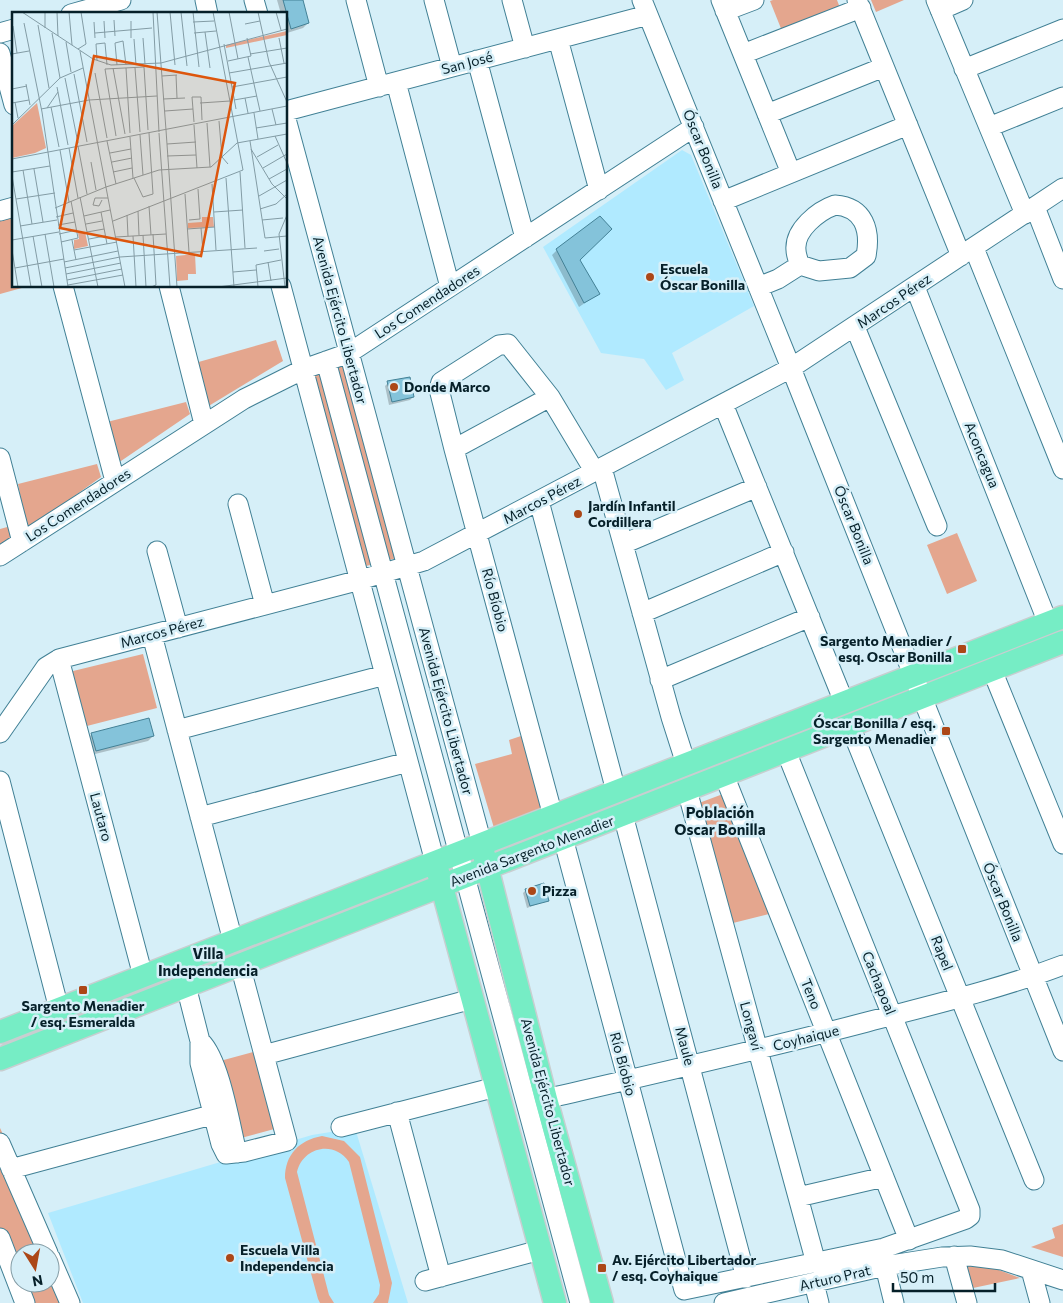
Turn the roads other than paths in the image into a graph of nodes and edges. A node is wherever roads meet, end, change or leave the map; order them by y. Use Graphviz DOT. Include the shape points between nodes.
graph roads {
  1 [pos="121,0"];
  2 [pos="356,0"];
  3 [pos="434,0"];
  4 [pos="512,0"];
  5 [pos="754,0"];
  6 [pos="964,0"];
  7 [pos="859,4"];
  8 [pos="938,5"];
  9 [pos="723,6"];
  10 [pos="645,8"];
  11 [pos="96,10"];
  12 [pos="84,12"];
  13 [pos="1063,29"];
  14 [pos="558,39"];
  15 [pos="525,48"];
  16 [pos="0,53"];
  17 [pos="743,54"];
  18 [pos="477,60"];
  19 [pos="452,67"];
  20 [pos="884,67"];
  21 [pos="964,69"];
  22 [pos="387,84"];
  23 [pos="1063,97"];
  24 [pos="12,98"];
  25 [pos="288,110"];
  26 [pos="767,114"];
  27 [pos="908,124"];
  28 [pos="288,126"];
  29 [pos="989,127"];
  30 [pos="694,128"];
  31 [pos="791,173"];
  32 [pos="1063,188"];
  33 [pos="598,190"];
  34 [pos="724,201"];
  35 [pos="1030,211"];
  36 [pos="525,238"];
  37 [pos="968,252"];
  38 [pos="800,265"];
  39 [pos="1063,279"];
  40 [pos="758,286"];
  41 [pos="450,287"];
  42 [pos="915,287"];
  43 [pos="64,288"];
  44 [pos="170,288"];
  45 [pos="282,288"];
  46 [pos="855,327"];
  47 [pos="349,353"];
  48 [pos="326,361"];
  49 [pos="792,368"];
  50 [pos="304,369"];
  51 [pos="550,397"];
  52 [pos="724,404"];
  53 [pos="204,424"];
  54 [pos="454,449"];
  55 [pos="0,458"];
  56 [pos="1063,469"];
  57 [pos="598,470"];
  58 [pos="115,481"];
  59 [pos="757,486"];
  60 [pos="539,501"];
  61 [pos="238,504"];
  62 [pos="936,526"];
  63 [pos="478,534"];
  64 [pos="22,542"];
  65 [pos="623,544"];
  66 [pos="157,551"];
  67 [pos="784,552"];
  68 [pos="0,556"];
  69 [pos="408,567"];
  70 [pos="383,574"];
  71 [pos="360,580"];
  72 [pos="265,605"];
  73 [pos="642,612"];
  74 [pos="810,617"];
  75 [pos="1056,620"];
  76 [pos="178,628"];
  77 [pos="152,634"];
  78 [pos="1061,647"];
  79 [pos="58,659"];
  80 [pos="992,670"];
  81 [pos="385,675"];
  82 [pos="914,675"];
  83 [pos="660,680"];
  84 [pos="922,697"];
  85 [pos="844,702"];
  86 [pos="850,726"];
  87 [pos="177,730"];
  88 [pos="0,733"];
  89 [pos="786,751"];
  90 [pos="408,762"];
  91 [pos="686,764"];
  92 [pos="724,775"];
  93 [pos="0,781"];
  94 [pos="687,790"];
  95 [pos="616,792"];
  96 [pos="623,815"];
  97 [pos="200,816"];
  98 [pos="553,816"];
  99 [pos="563,838"];
  100 [pos="482,844"];
  101 [pos="1063,844"];
  102 [pos="458,853"];
  103 [pos="435,862"];
  104 [pos="488,868"];
  105 [pos="465,877"];
  106 [pos="442,886"];
  107 [pos="234,941"];
  108 [pos="240,965"];
  109 [pos="1063,965"];
  110 [pos="143,976"];
  111 [pos="1033,977"];
  112 [pos="186,986"];
  113 [pos="960,997"];
  114 [pos="472,999"];
  115 [pos="59,1009"];
  116 [pos="892,1016"];
  117 [pos="0,1032"];
  118 [pos="826,1033"];
  119 [pos="758,1050"];
  120 [pos="1063,1052"];
  121 [pos="264,1055"];
  122 [pos="0,1060"];
  123 [pos="690,1066"];
  124 [pos="627,1080"];
  125 [pos="496,1087"];
  126 [pos="546,1099"];
  127 [pos="397,1112"];
  128 [pos="220,1113"];
  129 [pos="341,1127"];
  130 [pos="0,1142"];
  131 [pos="12,1169"];
  132 [pos="884,1177"];
  133 [pos="1034,1180"];
  134 [pos="798,1197"];
  135 [pos="0,1238"];
  136 [pos="909,1240"];
  137 [pos="44,1243"];
  138 [pos="540,1250"];
  139 [pos="954,1256"];
  140 [pos="816,1263"];
  141 [pos="885,1266"];
  142 [pos="1031,1270"];
  143 [pos="6,1272"];
  144 [pos="746,1278"];
  145 [pos="60,1280"];
  146 [pos="1063,1280"];
  147 [pos="814,1282"];
  148 [pos="743,1301"];
  149 [pos="25,1303"];
  150 [pos="70,1303"];
  151 [pos="555,1303"];
  152 [pos="580,1303"];
  153 [pos="602,1303"];
  154 [pos="724,1303"];
  155 [pos="819,1303"];
  156 [pos="894,1303"];
  157 [pos="967,1303"];
  158 [pos="1040,1303"];
  1 -- 11 [label="street"];
  2 -- 22 [label="street"];
  3 -- 19 [label="street"];
  4 -- 15 [label="street"];
  5 -- 9 [label="street"];
  6 -- 8 [label="street"];
  7 -- 17 [label="street"];
  7 -- 20 [label="street"];
  8 -- 21 [label="street"];
  9 -- 17 [label="street"];
  10 -- 14 [label="street, San José"];
  10 -- 30 [label="street, Óscar Bonilla"];
  11 -- 12 [label="street"];
  13 -- 21 [label="street"];
  14 -- 15 [label="street, San José"];
  14 -- 33 [label="street"];
  15 -- 18 [label="street, San José"];
  16 -- 24 [label="street"];
  17 -- 26 [label="street"];
  18 -- 19 [label="street, San José"];
  18 -- 36 [label="street"];
  19 -- 22 [label="street, San José"];
  20 -- 26 [label="street"];
  20 -- 27 [label="street"];
  21 -- 29 [label="street"];
  22 -- 25 [label="street, San José"];
  22 -- 41 [label="street"];
  23 -- 29 [label="street"];
  26 -- 31 [label="street"];
  27 -- 31 [label="street"];
  27 -- 37 [label="street"];
  28 -- 47 [label="street, Avenida Ejército Libertador"];
  29 -- 35 [label="street"];
  30 -- 33 [label="street, Los Comendadores"];
  30 -- 34 [label="street, Óscar Bonilla"];
  31 -- 34 [label="street"];
  32 -- 35 [label="street, Marcos Pérez"];
  33 -- 36 [label="street, Los Comendadores"];
  34 -- 40 [label="street, Óscar Bonilla"];
  35 -- 37 [label="street, Marcos Pérez"];
  35 -- 39 [label="street"];
  36 -- 41 [label="street, Los Comendadores"];
  37 -- 42 [label="street, Marcos Pérez"];
  37 -- 56 [label="street"];
  38 -- 40 [label="street" via="778,279"];
  40 -- 49 [label="street, Óscar Bonilla"];
  41 -- 47 [label="street, Los Comendadores"];
  42 -- 46 [label="street, Marcos Pérez"];
  42 -- 75 [label="street, Aconcagua"];
  43 -- 58 [label="street"];
  44 -- 53 [label="street"];
  45 -- 50 [label="street"];
  46 -- 49 [label="street, Marcos Pérez"];
  46 -- 62 [label="street"];
  47 -- 48 [label="street, Los Comendadores"];
  47 -- 69 [label="street, Avenida Ejército Libertador"];
  48 -- 50 [label="street, Los Comendadores"];
  48 -- 70 [label="street"];
  49 -- 52 [label="street, Marcos Pérez"];
  49 -- 82 [label="street, Óscar Bonilla"];
  50 -- 53 [label="street, Los Comendadores" via="250,395"];
  50 -- 71 [label="street"];
  51 -- 54 [label="street"];
  51 -- 54 [label="street, Río Bíobio" via="505,343 439,384"];
  51 -- 57 [label="street"];
  52 -- 57 [label="street, Marcos Pérez"];
  52 -- 59 [label="street"];
  53 -- 58 [label="street, Los Comendadores"];
  54 -- 63 [label="street, Río Bíobio"];
  55 -- 64 [label="street"];
  57 -- 60 [label="street, Marcos Pérez"];
  57 -- 65 [label="street"];
  58 -- 64 [label="street, Los Comendadores"];
  59 -- 65 [label="street"];
  59 -- 67 [label="street"];
  60 -- 63 [label="street, Marcos Pérez"];
  60 -- 95 [label="street"];
  61 -- 72 [label="street"];
  63 -- 69 [label="street, Marcos Pérez"];
  63 -- 98 [label="street, Río Bíobio"];
  64 -- 68 [label="street, Los Comendadores"];
  65 -- 73 [label="street"];
  66 -- 76 [label="street"];
  67 -- 73 [label="street"];
  67 -- 74 [label="street"];
  69 -- 70 [label="street, Marcos Pérez"];
  69 -- 100 [label="street, Avenida Ejército Libertador"];
  70 -- 71 [label="street, Marcos Pérez"];
  70 -- 102 [label="street"];
  71 -- 72 [label="street, Marcos Pérez"];
  71 -- 81 [label="street"];
  72 -- 76 [label="street, Marcos Pérez"];
  73 -- 83 [label="street"];
  74 -- 83 [label="street"];
  74 -- 85 [label="street"];
  75 -- 82 [label="main road, Avenida Sargento Menadier"];
  76 -- 77 [label="street, Marcos Pérez"];
  77 -- 79 [label="street, Marcos Pérez"];
  77 -- 87 [label="street"];
  78 -- 80 [label="main road, Avenida Sargento Menadier"];
  79 -- 88 [label="street, Marcos Pérez" via="46,666"];
  79 -- 110 [label="street, Lautaro"];
  80 -- 84 [label="main road, Avenida Sargento Menadier"];
  80 -- 101 [label="street"];
  81 -- 87 [label="street"];
  81 -- 90 [label="street"];
  82 -- 84 [label="street, Óscar Bonilla"];
  82 -- 85 [label="main road, Avenida Sargento Menadier"];
  83 -- 91 [label="street"];
  84 -- 86 [label="main road, Avenida Sargento Menadier"];
  84 -- 111 [label="street, Óscar Bonilla"];
  85 -- 91 [label="main road, Avenida Sargento Menadier"];
  86 -- 89 [label="main road, Avenida Sargento Menadier"];
  86 -- 113 [label="street, Rapel"];
  87 -- 97 [label="street"];
  89 -- 92 [label="main road, Avenida Sargento Menadier"];
  89 -- 116 [label="street, Cachapoal"];
  90 -- 97 [label="street"];
  90 -- 103 [label="street"];
  91 -- 95 [label="main road, Avenida Sargento Menadier"];
  92 -- 94 [label="main road, Avenida Sargento Menadier"];
  92 -- 118 [label="street, Teno"];
  93 -- 115 [label="street"];
  94 -- 96 [label="main road, Avenida Sargento Menadier"];
  94 -- 119 [label="street, Longaví"];
  95 -- 98 [label="main road, Avenida Sargento Menadier"];
  96 -- 99 [label="main road, Avenida Sargento Menadier"];
  96 -- 123 [label="street, Maule"];
  97 -- 107 [label="street"];
  98 -- 100 [label="main road, Avenida Sargento Menadier"];
  99 -- 104 [label="main road, Avenida Sargento Menadier"];
  99 -- 124 [label="street, Río Bíobio"];
  100 -- 102 [label="main road, Avenida Sargento Menadier"];
  100 -- 104 [label="main road, Avenida Ejército Libertador"];
  102 -- 103 [label="main road, Avenida Sargento Menadier"];
  102 -- 105 [label="street"];
  103 -- 106 [label="main road"];
  103 -- 107 [label="main road, Avenida Sargento Menadier"];
  104 -- 105 [label="main road, Avenida Sargento Menadier"];
  104 -- 126 [label="main road, Avenida Ejército Libertador"];
  105 -- 106 [label="main road, Avenida Sargento Menadier"];
  105 -- 152 [label="street"];
  106 -- 108 [label="main road, Avenida Sargento Menadier"];
  106 -- 114 [label="main road"];
  107 -- 110 [label="main road, Avenida Sargento Menadier"];
  108 -- 112 [label="main road, Avenida Sargento Menadier"];
  108 -- 121 [label="street"];
  109 -- 111 [label="street, Coyhaique"];
  110 -- 115 [label="main road, Avenida Sargento Menadier"];
  111 -- 113 [label="street, Coyhaique"];
  111 -- 120 [label="street, Óscar Bonilla"];
  112 -- 122 [label="main road, Avenida Sargento Menadier"];
  112 -- 128 [label="street" via="200,1041 200,1063"];
  113 -- 116 [label="street, Coyhaique"];
  113 -- 133 [label="street, Rapel"];
  114 -- 121 [label="street"];
  114 -- 125 [label="main road"];
  115 -- 117 [label="main road, Avenida Sargento Menadier"];
  116 -- 118 [label="street, Coyhaique"];
  116 -- 136 [label="street, Cachapoal" via="970,1210 966,1219"];
  118 -- 119 [label="street, Coyhaique"];
  118 -- 132 [label="street, Teno"];
  119 -- 123 [label="street, Coyhaique"];
  119 -- 134 [label="street, Longaví"];
  121 -- 128 [label="street" via="287,1141 226,1154 221,1144"];
  123 -- 124 [label="street, Coyhaique"];
  123 -- 144 [label="street, Maule"];
  124 -- 126 [label="street, Coyhaique"];
  124 -- 144 [label="street, Río Bíobio" via="684,1290"];
  125 -- 127 [label="street"];
  125 -- 138 [label="main road"];
  126 -- 153 [label="main road, Avenida Ejército Libertador"];
  127 -- 129 [label="street"];
  127 -- 138 [label="street" via="433,1279"];
  128 -- 131 [label="street"];
  130 -- 131 [label="street"];
  131 -- 137 [label="street"];
  132 -- 134 [label="street"];
  132 -- 136 [label="street, Teno"];
  134 -- 140 [label="street, Longaví"];
  135 -- 143 [label="street"];
  136 -- 140 [label="street"];
  138 -- 151 [label="main road"];
  139 -- 141 [label="street, Arturo Prat"];
  139 -- 142 [label="street, Arturo Prat" via="1002,1260"];
  139 -- 157 [label="street"];
  140 -- 144 [label="street"];
  141 -- 147 [label="street, Arturo Prat"];
  141 -- 156 [label="street"];
  142 -- 146 [label="street, Arturo Prat"];
  142 -- 158 [label="street"];
  143 -- 149 [label="street"];
  145 -- 150 [label="street"];
  147 -- 148 [label="street, Arturo Prat"];
  147 -- 155 [label="street"];
  148 -- 154 [label="street, Arturo Prat"];
}
